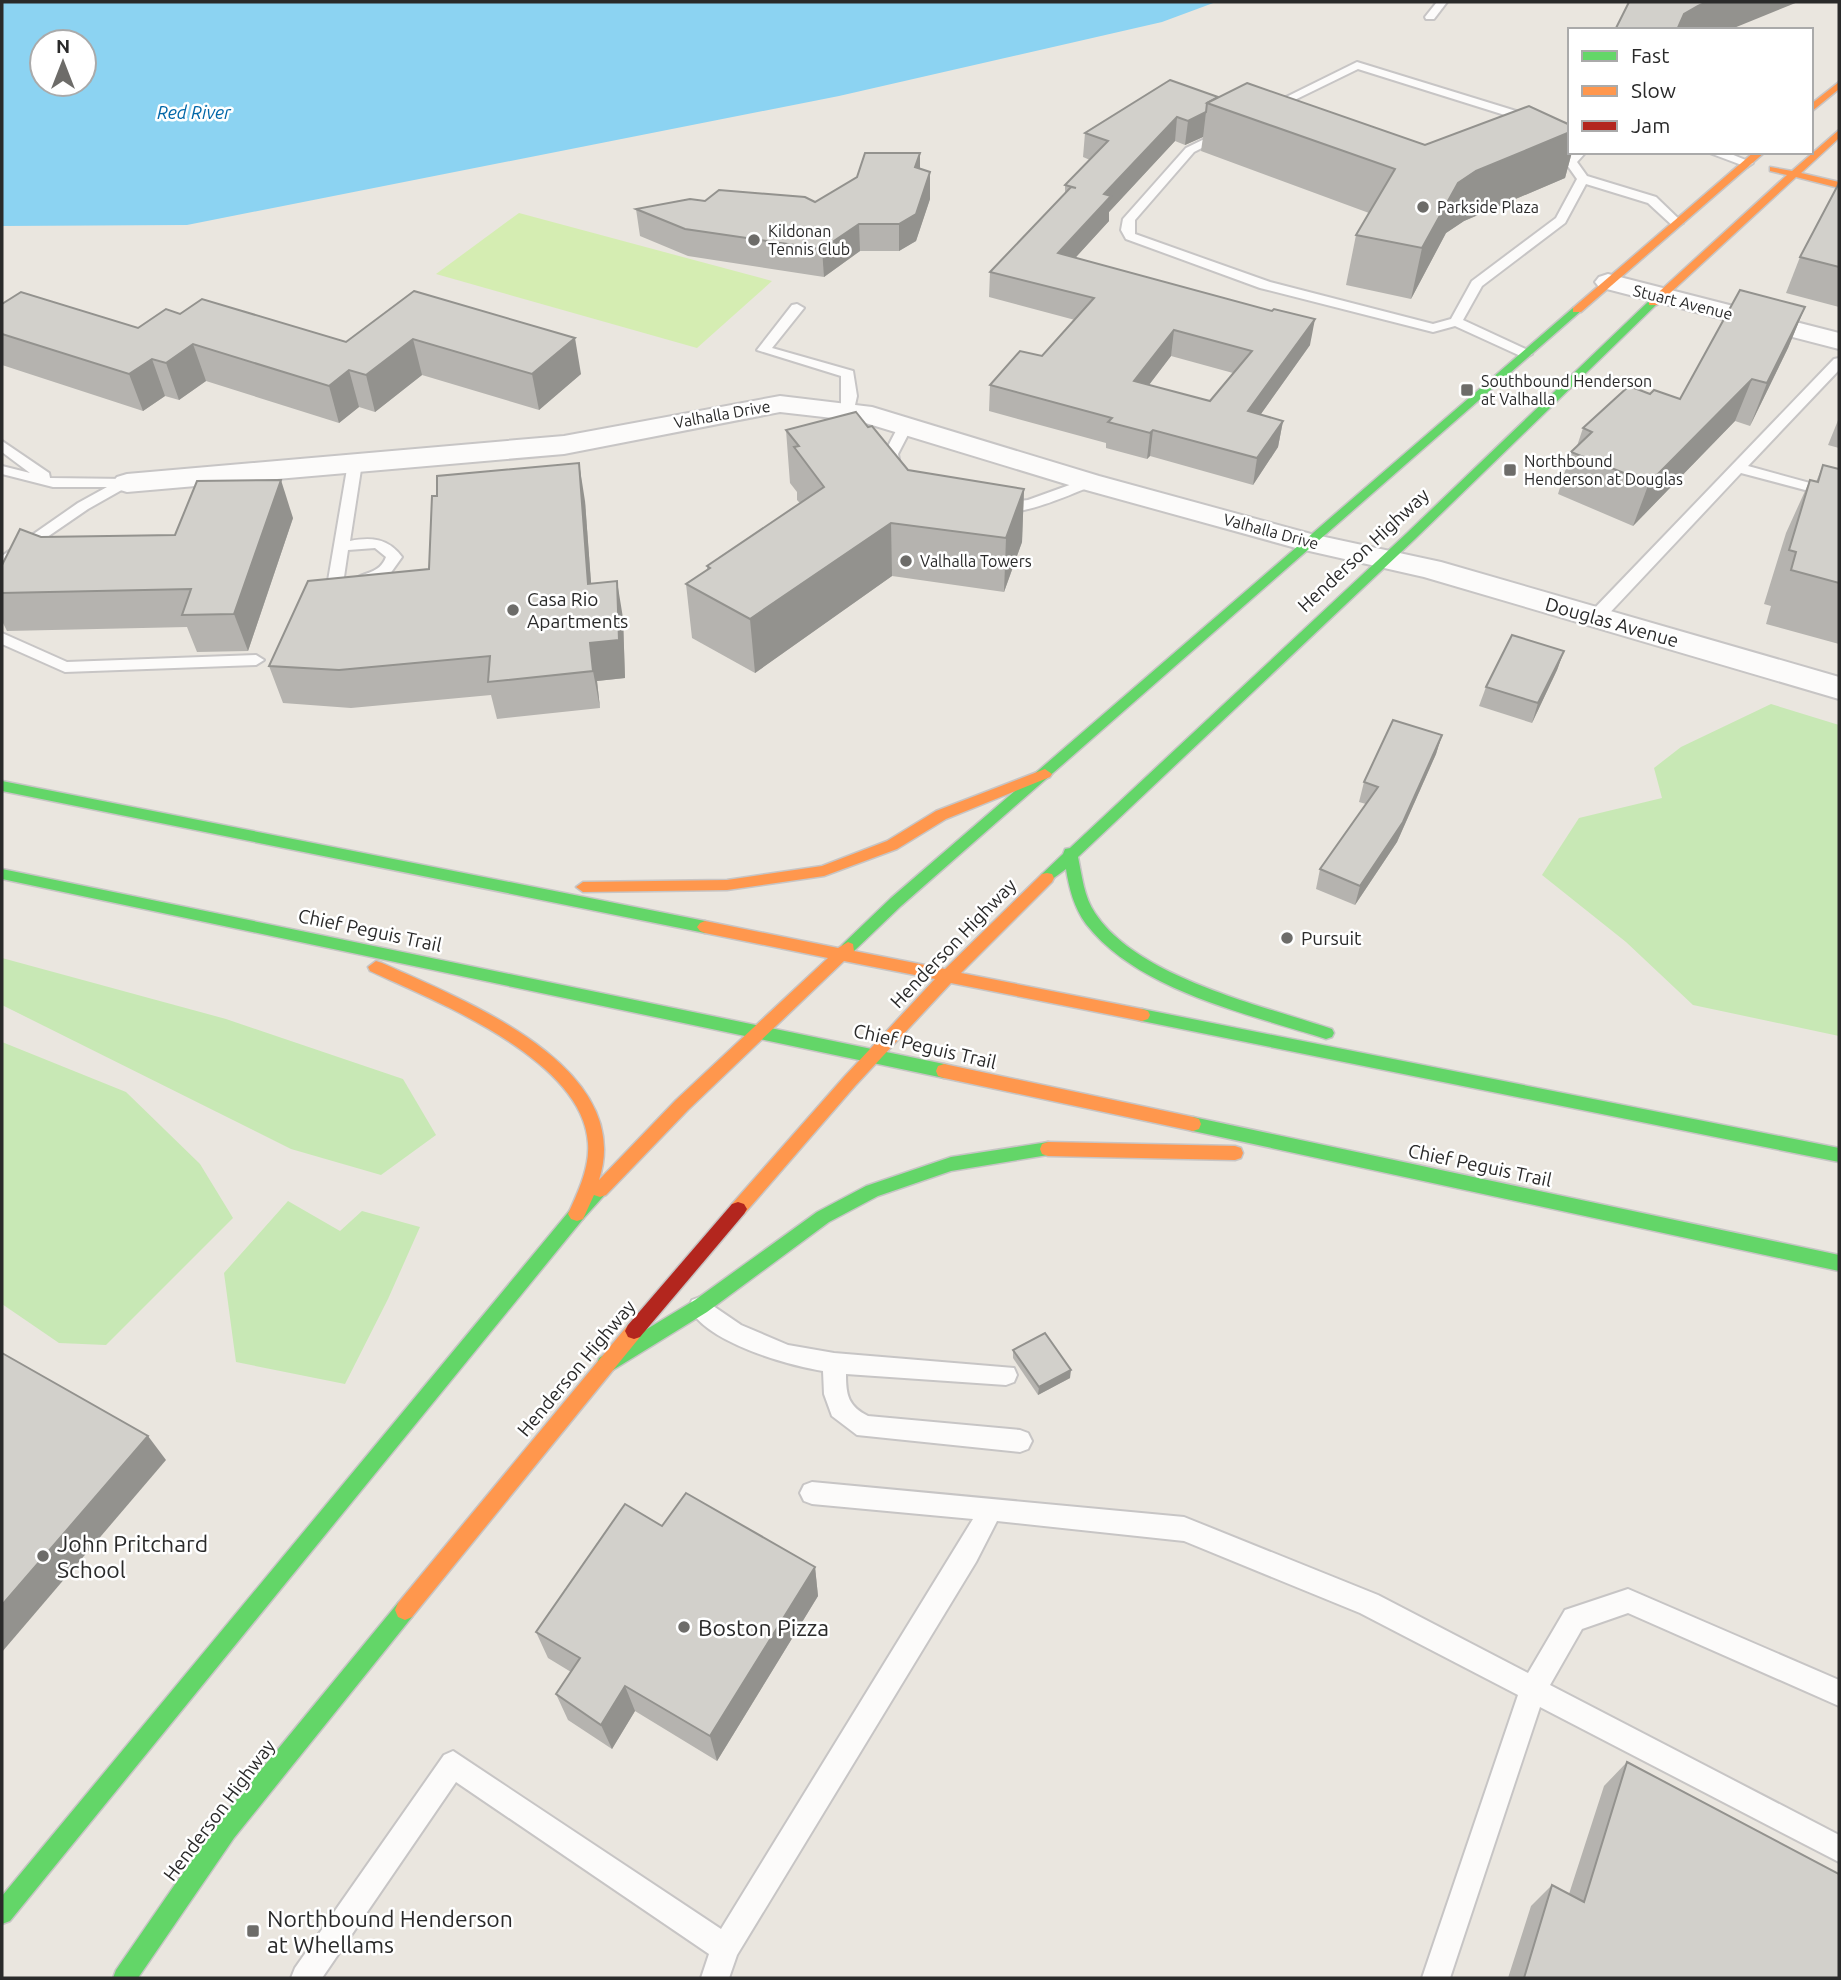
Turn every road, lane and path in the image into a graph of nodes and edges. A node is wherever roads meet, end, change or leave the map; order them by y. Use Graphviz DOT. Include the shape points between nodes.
graph roads {
  1 [pos="1441,2"];
  2 [pos="1430,17"];
  3 [pos="1839,85"];
  4 [pos="1813,107"];
  5 [pos="1251,118"];
  6 [pos="1239,124"];
  7 [pos="1568,128"];
  8 [pos="1839,133"];
  9 [pos="1578,154"];
  10 [pos="1719,154"];
  11 [pos="1758,154"];
  12 [pos="1747,163"];
  13 [pos="1793,174"];
  14 [pos="1583,179"];
  15 [pos="1839,185"];
  16 [pos="1677,223"];
  17 [pos="1608,282"];
  18 [pos="1660,296"];
  19 [pos="797,308"];
  20 [pos="1456,322"];
  21 [pos="1839,341"];
  22 [pos="1525,354"];
  23 [pos="1839,362"];
  24 [pos="848,411"];
  25 [pos="906,425"];
  26 [pos="2,445"];
  27 [pos="355,463"];
  28 [pos="1739,468"];
  29 [pos="2,470"];
  30 [pos="1088,482"];
  31 [pos="53,483"];
  32 [pos="127,483"];
  33 [pos="901,487"];
  34 [pos="1839,495"];
  35 [pos="985,509"];
  36 [pos="1307,542"];
  37 [pos="342,547"];
  38 [pos="1384,559"];
  39 [pos="2,563"];
  40 [pos="337,576"];
  41 [pos="332,605"];
  42 [pos="1596,617"];
  43 [pos="2,638"];
  44 [pos="256,660"];
  45 [pos="1839,688"];
  46 [pos="1045,774"];
  47 [pos="2,786"];
  48 [pos="1070,853"];
  49 [pos="2,874"];
  50 [pos="515,888"];
  51 [pos="324,942"];
  52 [pos="841,955"];
  53 [pos="950,976"];
  54 [pos="760,1032"];
  55 [pos="875,1057"];
  56 [pos="1423,1070"];
  57 [pos="1319,1153"];
  58 [pos="1839,1155"];
  59 [pos="577,1214"];
  60 [pos="1839,1263"];
  61 [pos="700,1307"];
  62 [pos="834,1363"];
  63 [pos="606,1364"];
  64 [pos="1006,1375"];
  65 [pos="1020,1441"];
  66 [pos="812,1493"];
  67 [pos="992,1509"];
  68 [pos="1532,1691"];
  69 [pos="1839,1693"];
  70 [pos="1839,1849"];
  71 [pos="2,1913"];
  72 [pos="725,1948"];
  73 [pos="124,1978"];
  74 [pos="305,1978"];
  75 [pos="715,1978"];
  76 [pos="1437,1978"];
  1 -- 2 [label="lane"];
  3 -- 4 [label="main road"];
  5 -- 7 [label="lane" via="1357,65"];
  6 -- 20 [label="lane" via="1191,150 1129,219 1130,236 1265,285 1433,328"];
  8 -- 13 [label="main road, Henderson Highway"];
  9 -- 14 [label="lane" via="1571,162"];
  10 -- 12 [label="lane"];
  11 -- 12 [label="main road, Henderson Highway"];
  12 -- 13 [label="main road"];
  12 -- 16 [label="main road, Henderson Highway"];
  13 -- 15 [label="main road"];
  13 -- 18 [label="main road, Henderson Highway"];
  14 -- 16 [label="lane" via="1652,200"];
  14 -- 20 [label="lane" via="1561,220 1477,284"];
  16 -- 17 [label="main road, Henderson Highway"];
  17 -- 18 [label="street, Stuart Avenue"];
  17 -- 22 [label="main road, Henderson Highway"];
  18 -- 21 [label="street, Stuart Avenue"];
  18 -- 38 [label="main road, Henderson Highway"];
  19 -- 24 [label="lane" via="764,350 848,374"];
  20 -- 22 [label="lane"];
  22 -- 36 [label="main road, Henderson Highway"];
  23 -- 28 [label="lane"];
  24 -- 25 [label="street, Valhalla Drive"];
  24 -- 27 [label="street, Valhalla Drive" via="780,404 564,444"];
  25 -- 30 [label="street, Valhalla Drive"];
  25 -- 33 [label="lane" via="891,454"];
  26 -- 31 [label="lane"];
  27 -- 32 [label="street, Valhalla Drive"];
  27 -- 37 [label="lane"];
  28 -- 34 [label="lane"];
  28 -- 42 [label="lane"];
  29 -- 31 [label="lane"];
  30 -- 35 [label="lane" via="1031,504"];
  30 -- 36 [label="street, Valhalla Drive"];
  31 -- 32 [label="lane"];
  32 -- 39 [label="lane" via="83,506"];
  36 -- 38 [label="street, Valhalla Drive"];
  36 -- 46 [label="main road, Henderson Highway"];
  37 -- 40 [label="lane"];
  37 -- 40 [label="lane" via="382,544 394,556 391,566 372,579"];
  38 -- 42 [label="street, Douglas Avenue"];
  38 -- 48 [label="main road, Henderson Highway"];
  40 -- 41 [label="lane"];
  42 -- 45 [label="street, Douglas Avenue"];
  43 -- 44 [label="lane" via="65,667"];
  46 -- 50 [label="main road" via="941,815 916,833 869,855 803,876 727,885"];
  46 -- 52 [label="main road, Henderson Highway"];
  47 -- 50 [label="main road"];
  48 -- 53 [label="main road, Henderson Highway"];
  48 -- 56 [label="main road" via="1088,915 1128,954 1208,991"];
  49 -- 51 [label="main road, Chief Peguis Trail"];
  50 -- 52 [label="main road"];
  51 -- 54 [label="main road, Chief Peguis Trail"];
  51 -- 59 [label="main road" via="503,1031 569,1082 586,1107 595,1134 591,1180"];
  52 -- 53 [label="main road"];
  52 -- 54 [label="main road, Henderson Highway"];
  53 -- 55 [label="main road, Henderson Highway"];
  53 -- 56 [label="main road"];
  54 -- 55 [label="main road, Chief Peguis Trail"];
  54 -- 59 [label="main road, Henderson Highway"];
  55 -- 57 [label="main road, Chief Peguis Trail"];
  55 -- 63 [label="main road, Henderson Highway" via="791,1147"];
  56 -- 58 [label="main road"];
  57 -- 60 [label="main road, Chief Peguis Trail"];
  57 -- 61 [label="main road" via="1080,1147 1006,1153 940,1166 886,1185 828,1214"];
  59 -- 71 [label="main road, Henderson Highway"];
  61 -- 62 [label="lane" via="761,1346 786,1356"];
  61 -- 63 [label="main road"];
  62 -- 64 [label="lane"];
  62 -- 65 [label="lane" via="838,1408 865,1427"];
  63 -- 73 [label="main road, Henderson Highway" via="226,1829"];
  66 -- 67 [label="lane"];
  67 -- 68 [label="lane" via="1184,1529 1369,1604"];
  67 -- 72 [label="lane"];
  68 -- 69 [label="lane" via="1574,1619 1628,1601"];
  68 -- 70 [label="lane"];
  68 -- 76 [label="lane"];
  72 -- 74 [label="lane" via="453,1763"];
  72 -- 75 [label="lane"];
}
